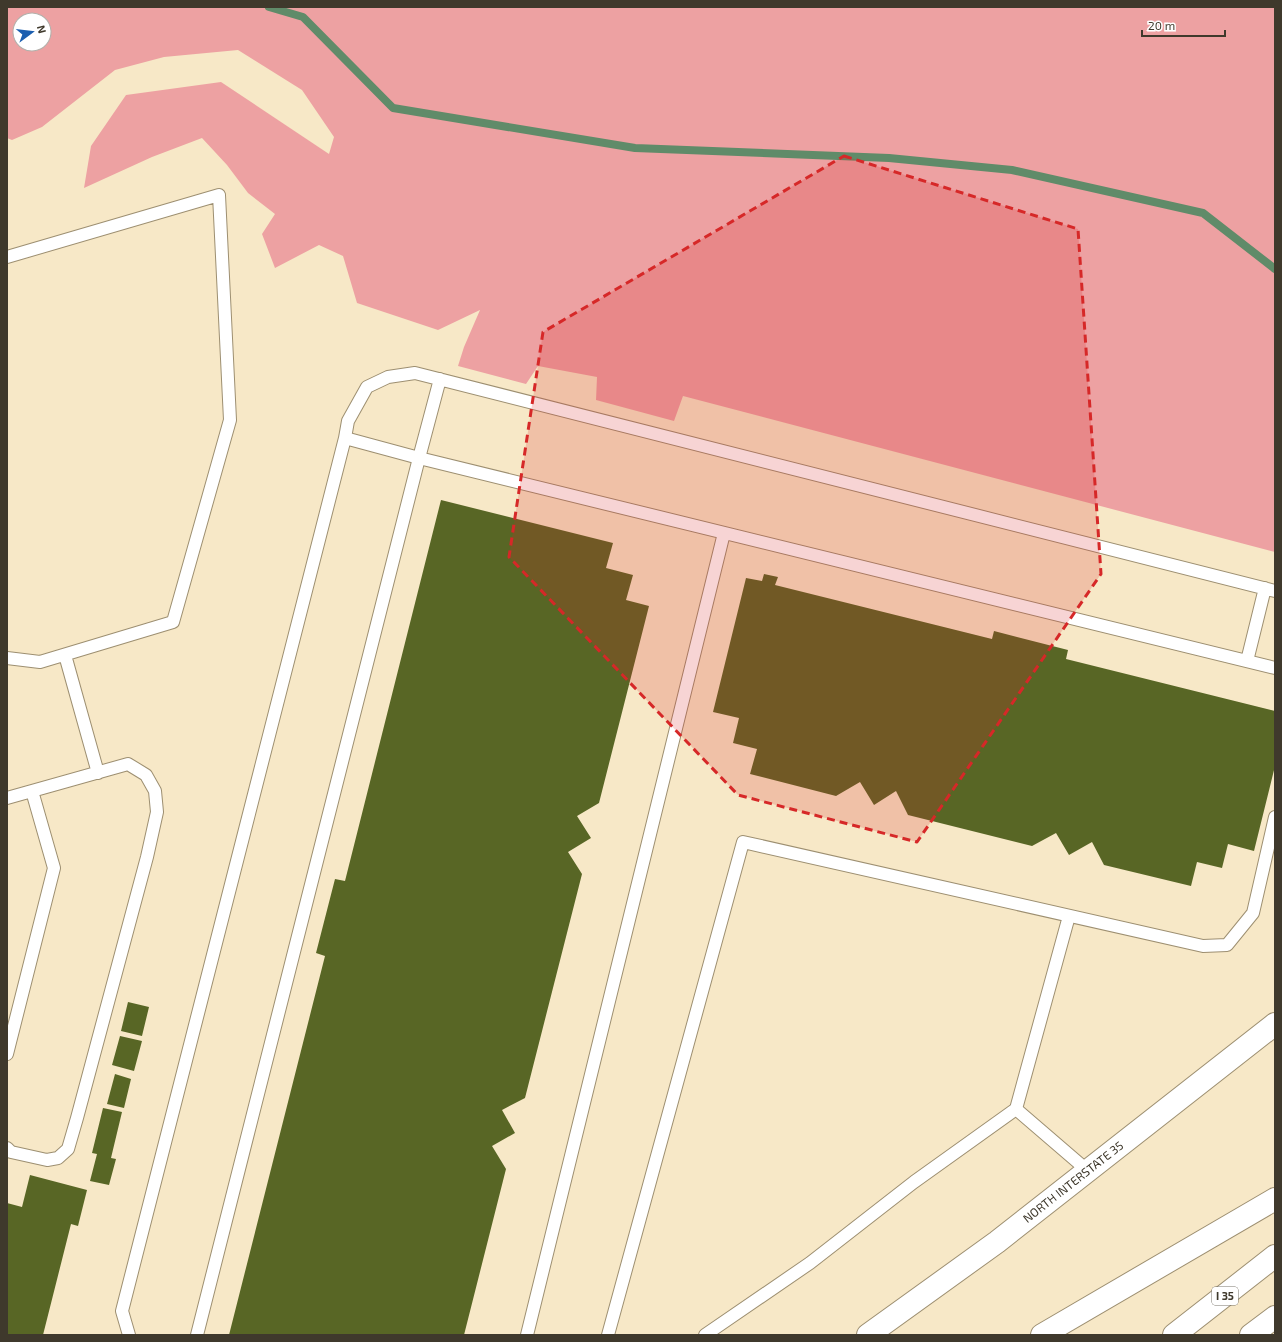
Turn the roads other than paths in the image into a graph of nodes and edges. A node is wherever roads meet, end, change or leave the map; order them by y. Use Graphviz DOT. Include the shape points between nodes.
graph roads {
  1 [pos="7,257"];
  2 [pos="440,379"];
  3 [pos="345,438"];
  4 [pos="419,458"];
  5 [pos="724,533"];
  6 [pos="1270,590"];
  7 [pos="65,655"];
  8 [pos="7,658"];
  9 [pos="1247,661"];
  10 [pos="1275,668"];
  11 [pos="98,773"];
  12 [pos="32,791"];
  13 [pos="7,798"];
  14 [pos="1275,817"];
  15 [pos="1069,916"];
  16 [pos="1275,1024"];
  17 [pos="7,1054"];
  18 [pos="1016,1109"];
  19 [pos="7,1148"];
  20 [pos="1088,1170"];
  21 [pos="1275,1199"];
  22 [pos="1275,1256"];
  23 [pos="1275,1317"];
  24 [pos="129,1335"];
  25 [pos="197,1335"];
  26 [pos="527,1335"];
  27 [pos="608,1335"];
  28 [pos="705,1335"];
  29 [pos="868,1335"];
  30 [pos="1042,1335"];
  31 [pos="1174,1335"];
  32 [pos="1251,1335"];
  1 -- 7 [label="lane" via="219,195 230,420 173,622"];
  2 -- 3 [label="lane" via="415,373 388,377 367,387 348,422"];
  2 -- 4 [label="lane"];
  2 -- 6 [label="lane"];
  3 -- 4 [label="lane"];
  3 -- 24 [label="lane" via="122,1311"];
  4 -- 5 [label="lane"];
  4 -- 25 [label="lane"];
  5 -- 9 [label="lane"];
  5 -- 26 [label="lane"];
  6 -- 9 [label="lane"];
  7 -- 8 [label="lane" via="40,662"];
  7 -- 11 [label="lane"];
  9 -- 10 [label="lane"];
  11 -- 12 [label="lane"];
  11 -- 19 [label="lane" via="128,764 146,775 155,791 156,812 147,857 68,1149 58,1158 47,1160 11,1152"];
  12 -- 13 [label="lane"];
  12 -- 17 [label="lane" via="54,868"];
  14 -- 15 [label="lane" via="1253,913 1227,945 1203,946"];
  15 -- 18 [label="lane"];
  15 -- 27 [label="lane" via="742,842"];
  16 -- 20 [label="main road, NORTH INTERSTATE 35"];
  18 -- 20 [label="lane"];
  18 -- 28 [label="lane" via="914,1182 810,1263"];
  20 -- 29 [label="main road, NORTH INTERSTATE 35" via="997,1242"];
  21 -- 30 [label="main road"];
  22 -- 31 [label="main road, I 35"];
  23 -- 32 [label="main road"];
}
